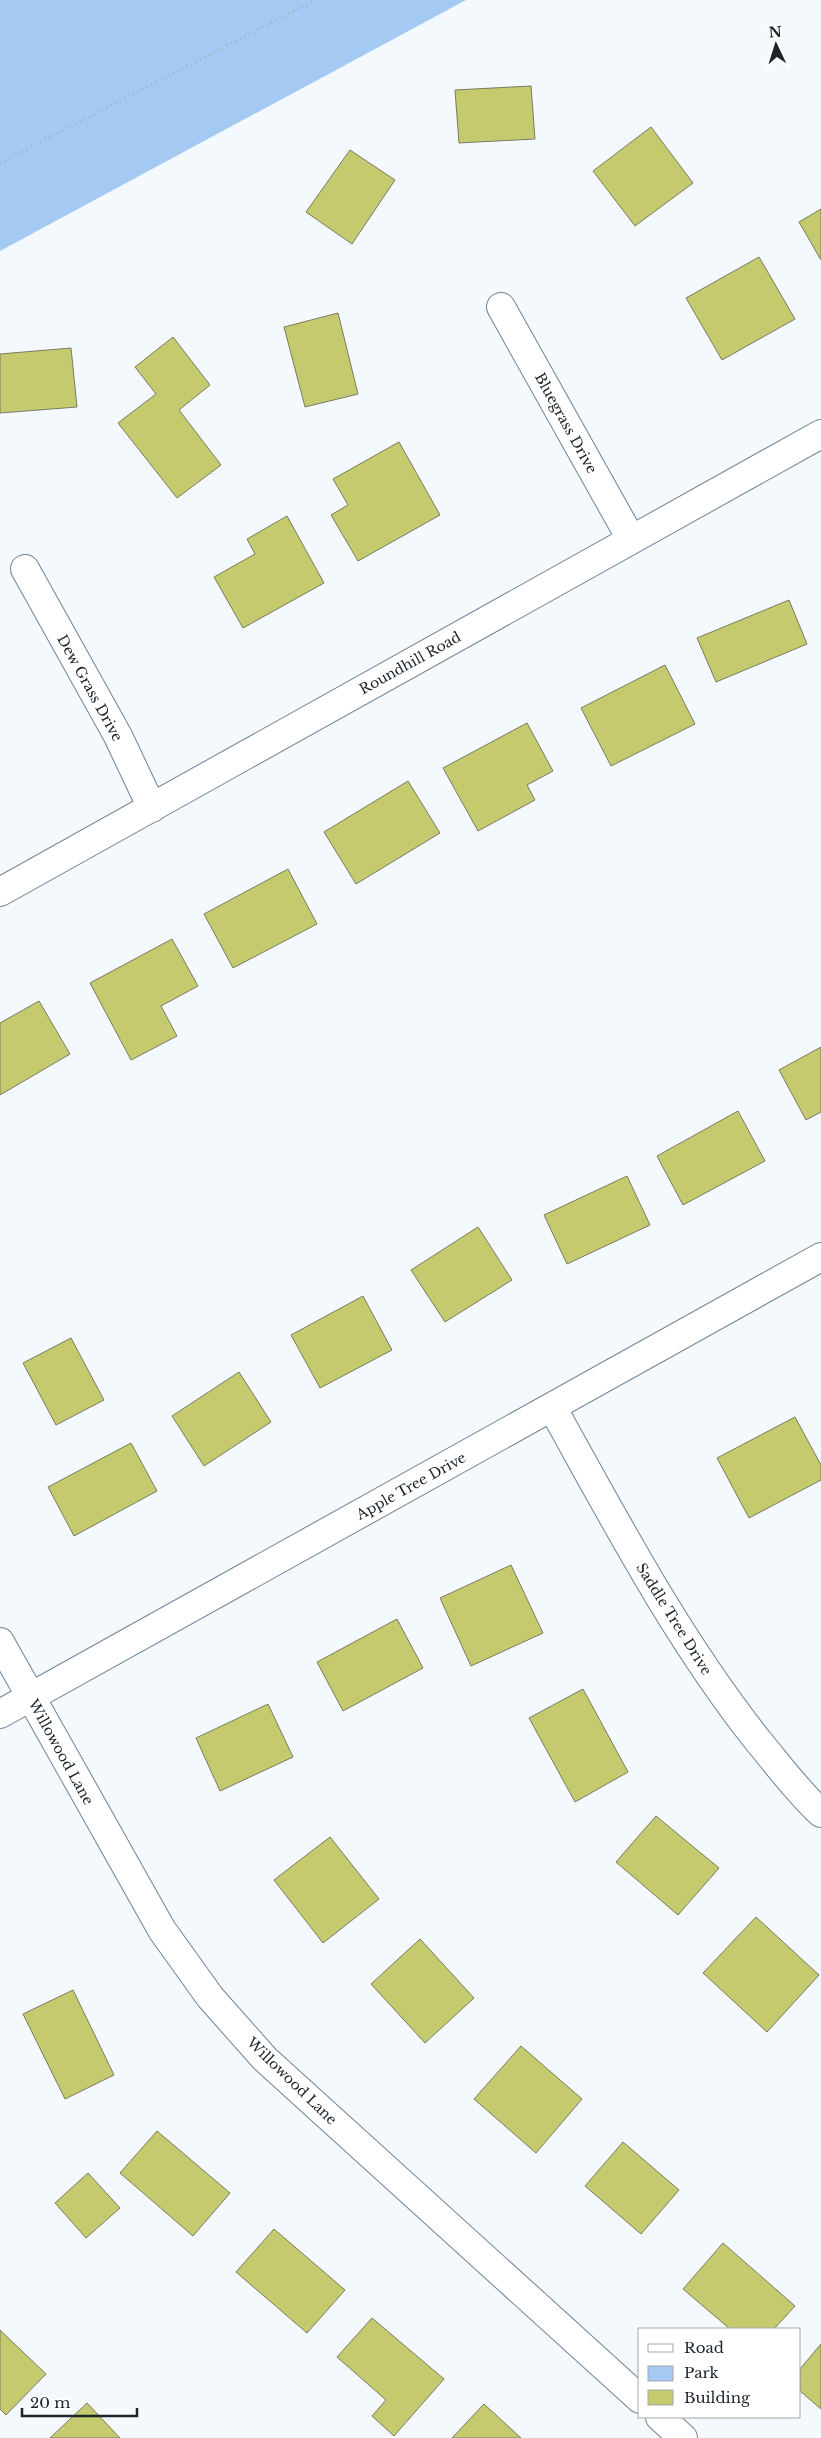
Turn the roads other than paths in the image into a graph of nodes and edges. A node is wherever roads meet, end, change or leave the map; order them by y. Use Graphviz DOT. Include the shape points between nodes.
graph roads {
  1 [pos="501,307"];
  2 [pos="821,434"];
  3 [pos="631,539"];
  4 [pos="25,569"];
  5 [pos="152,808"];
  6 [pos="0,892"];
  7 [pos="821,1257"];
  8 [pos="552,1407"];
  9 [pos="0,1642"];
  10 [pos="30,1697"];
  11 [pos="0,1714"];
  12 [pos="821,1813"];
  13 [pos="638,2397"];
  14 [pos="661,2418"];
  15 [pos="683,2438"];
  1 -- 3 [label="street, Bluegrass Drive"];
  2 -- 3 [label="street, Roundhill Road"];
  3 -- 5 [label="street, Roundhill Road"];
  4 -- 5 [label="street, Dew Grass Drive" via="118,736"];
  5 -- 6 [label="street, Roundhill Road"];
  7 -- 8 [label="street, Apple Tree Drive"];
  8 -- 10 [label="street, Apple Tree Drive"];
  8 -- 12 [label="street, Saddle Tree Drive" via="670,1617 728,1702 804,1798"];
  9 -- 10 [label="street, Willowood Lane"];
  10 -- 11 [label="street, Apple Tree Drive"];
  10 -- 13 [label="street, Willowood Lane" via="162,1930 210,1998 265,2059"];
  14 -- 15 [label="street"];
}
